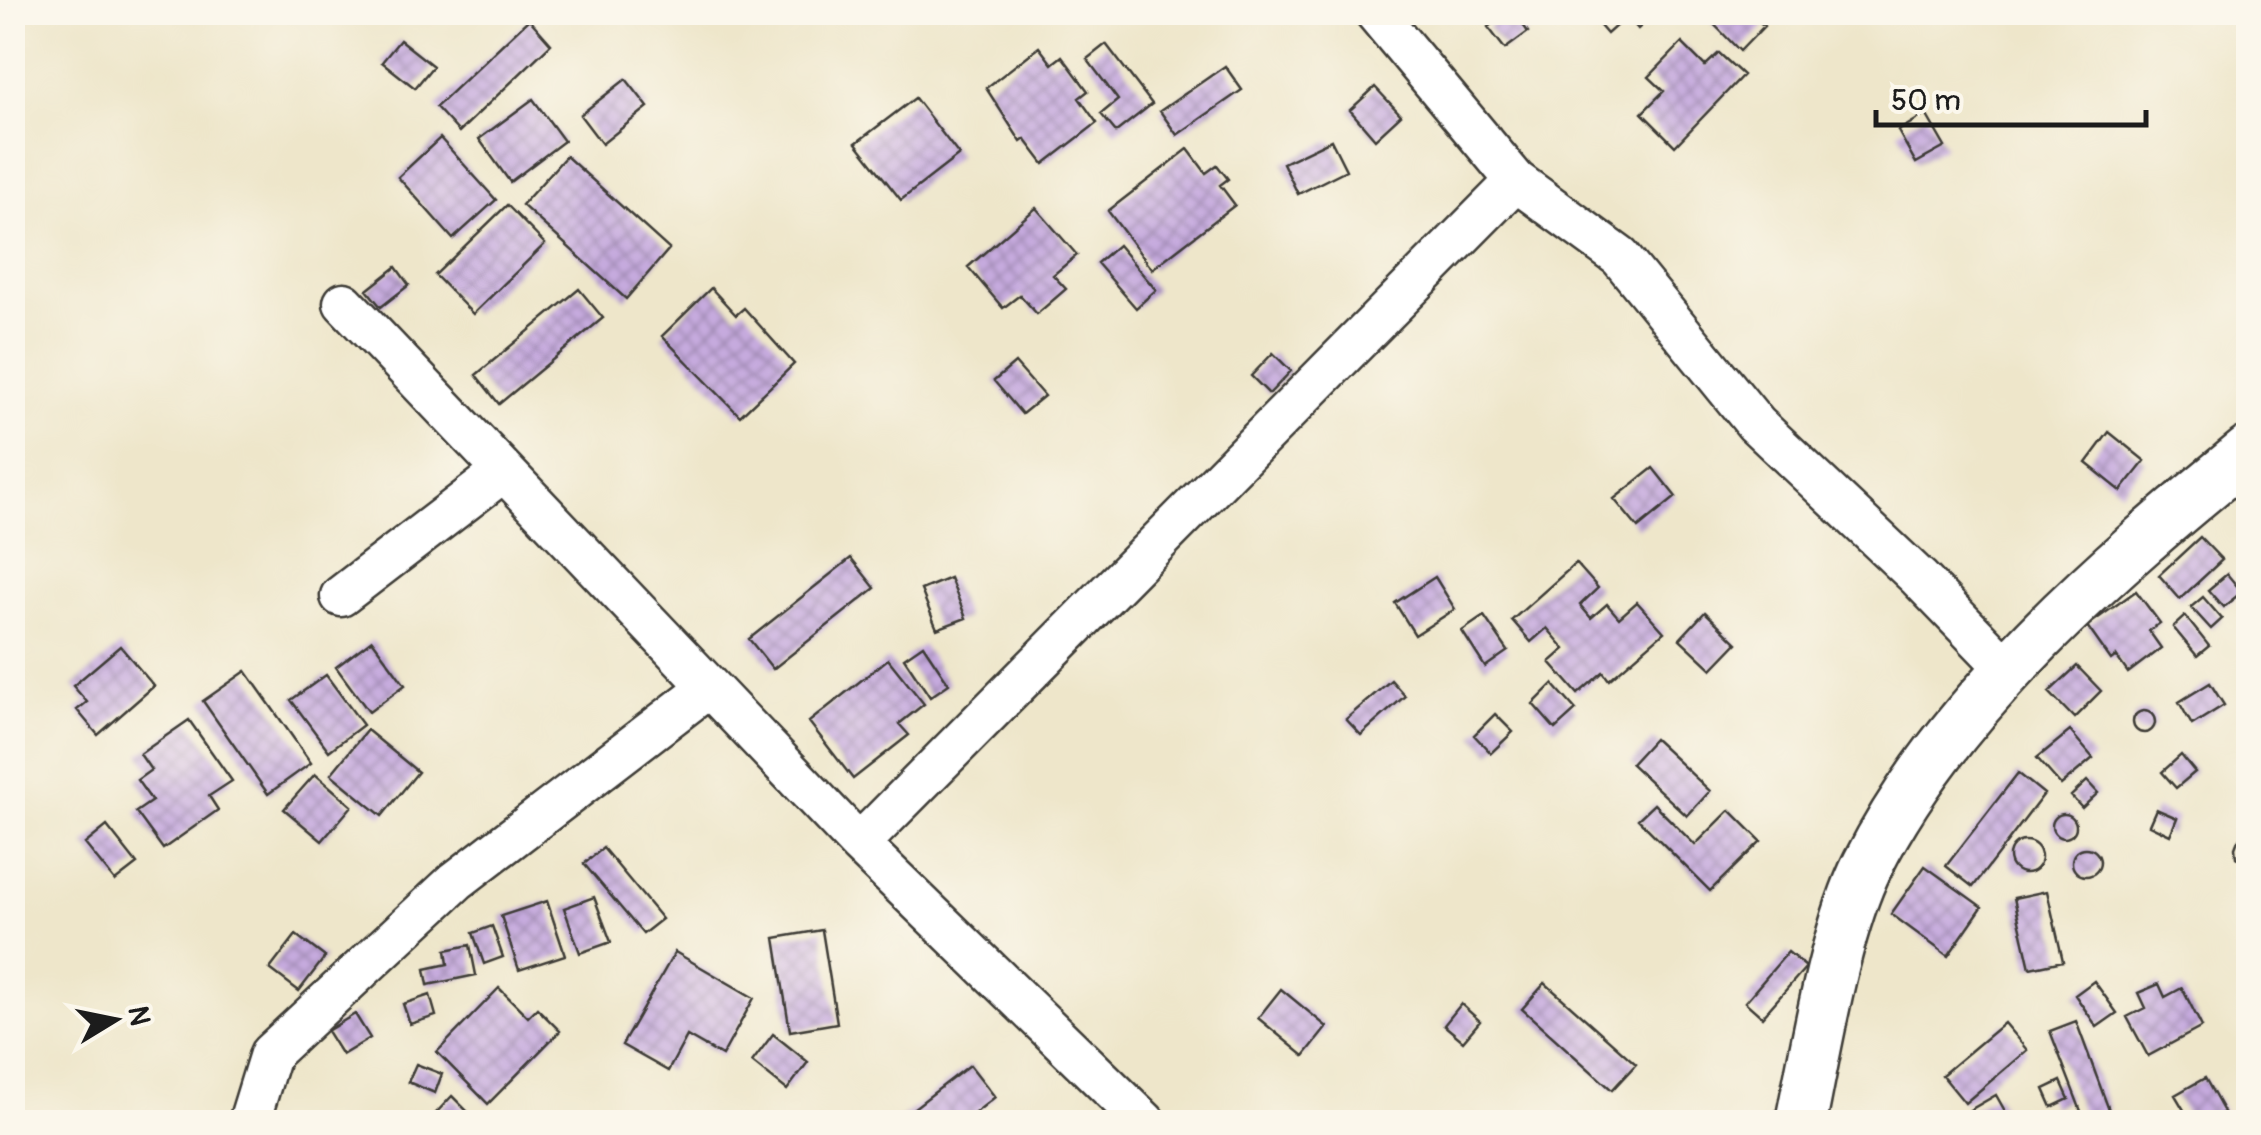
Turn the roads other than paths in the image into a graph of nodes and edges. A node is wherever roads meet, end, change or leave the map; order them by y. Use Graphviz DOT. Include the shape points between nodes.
graph roads {
  1 [pos="1375,12"];
  2 [pos="1516,181"];
  3 [pos="344,303"];
  4 [pos="2248,452"];
  5 [pos="504,471"];
  6 [pos="341,596"];
  7 [pos="2010,672"];
  8 [pos="709,686"];
  9 [pos="859,844"];
  10 [pos="249,1122"];
  11 [pos="1146,1122"];
  12 [pos="1802,1122"];
  1 -- 2 [label="street"];
  2 -- 7 [label="street" via="1620,256 1756,424"];
  2 -- 9 [label="street"];
  3 -- 5 [label="street"];
  4 -- 7 [label="street" via="2148,535"];
  5 -- 6 [label="street"];
  5 -- 8 [label="street"];
  7 -- 12 [label="street" via="1961,722 1866,866"];
  8 -- 9 [label="street"];
  8 -- 10 [label="street" via="456,881 270,1054"];
  9 -- 11 [label="street"];
}
